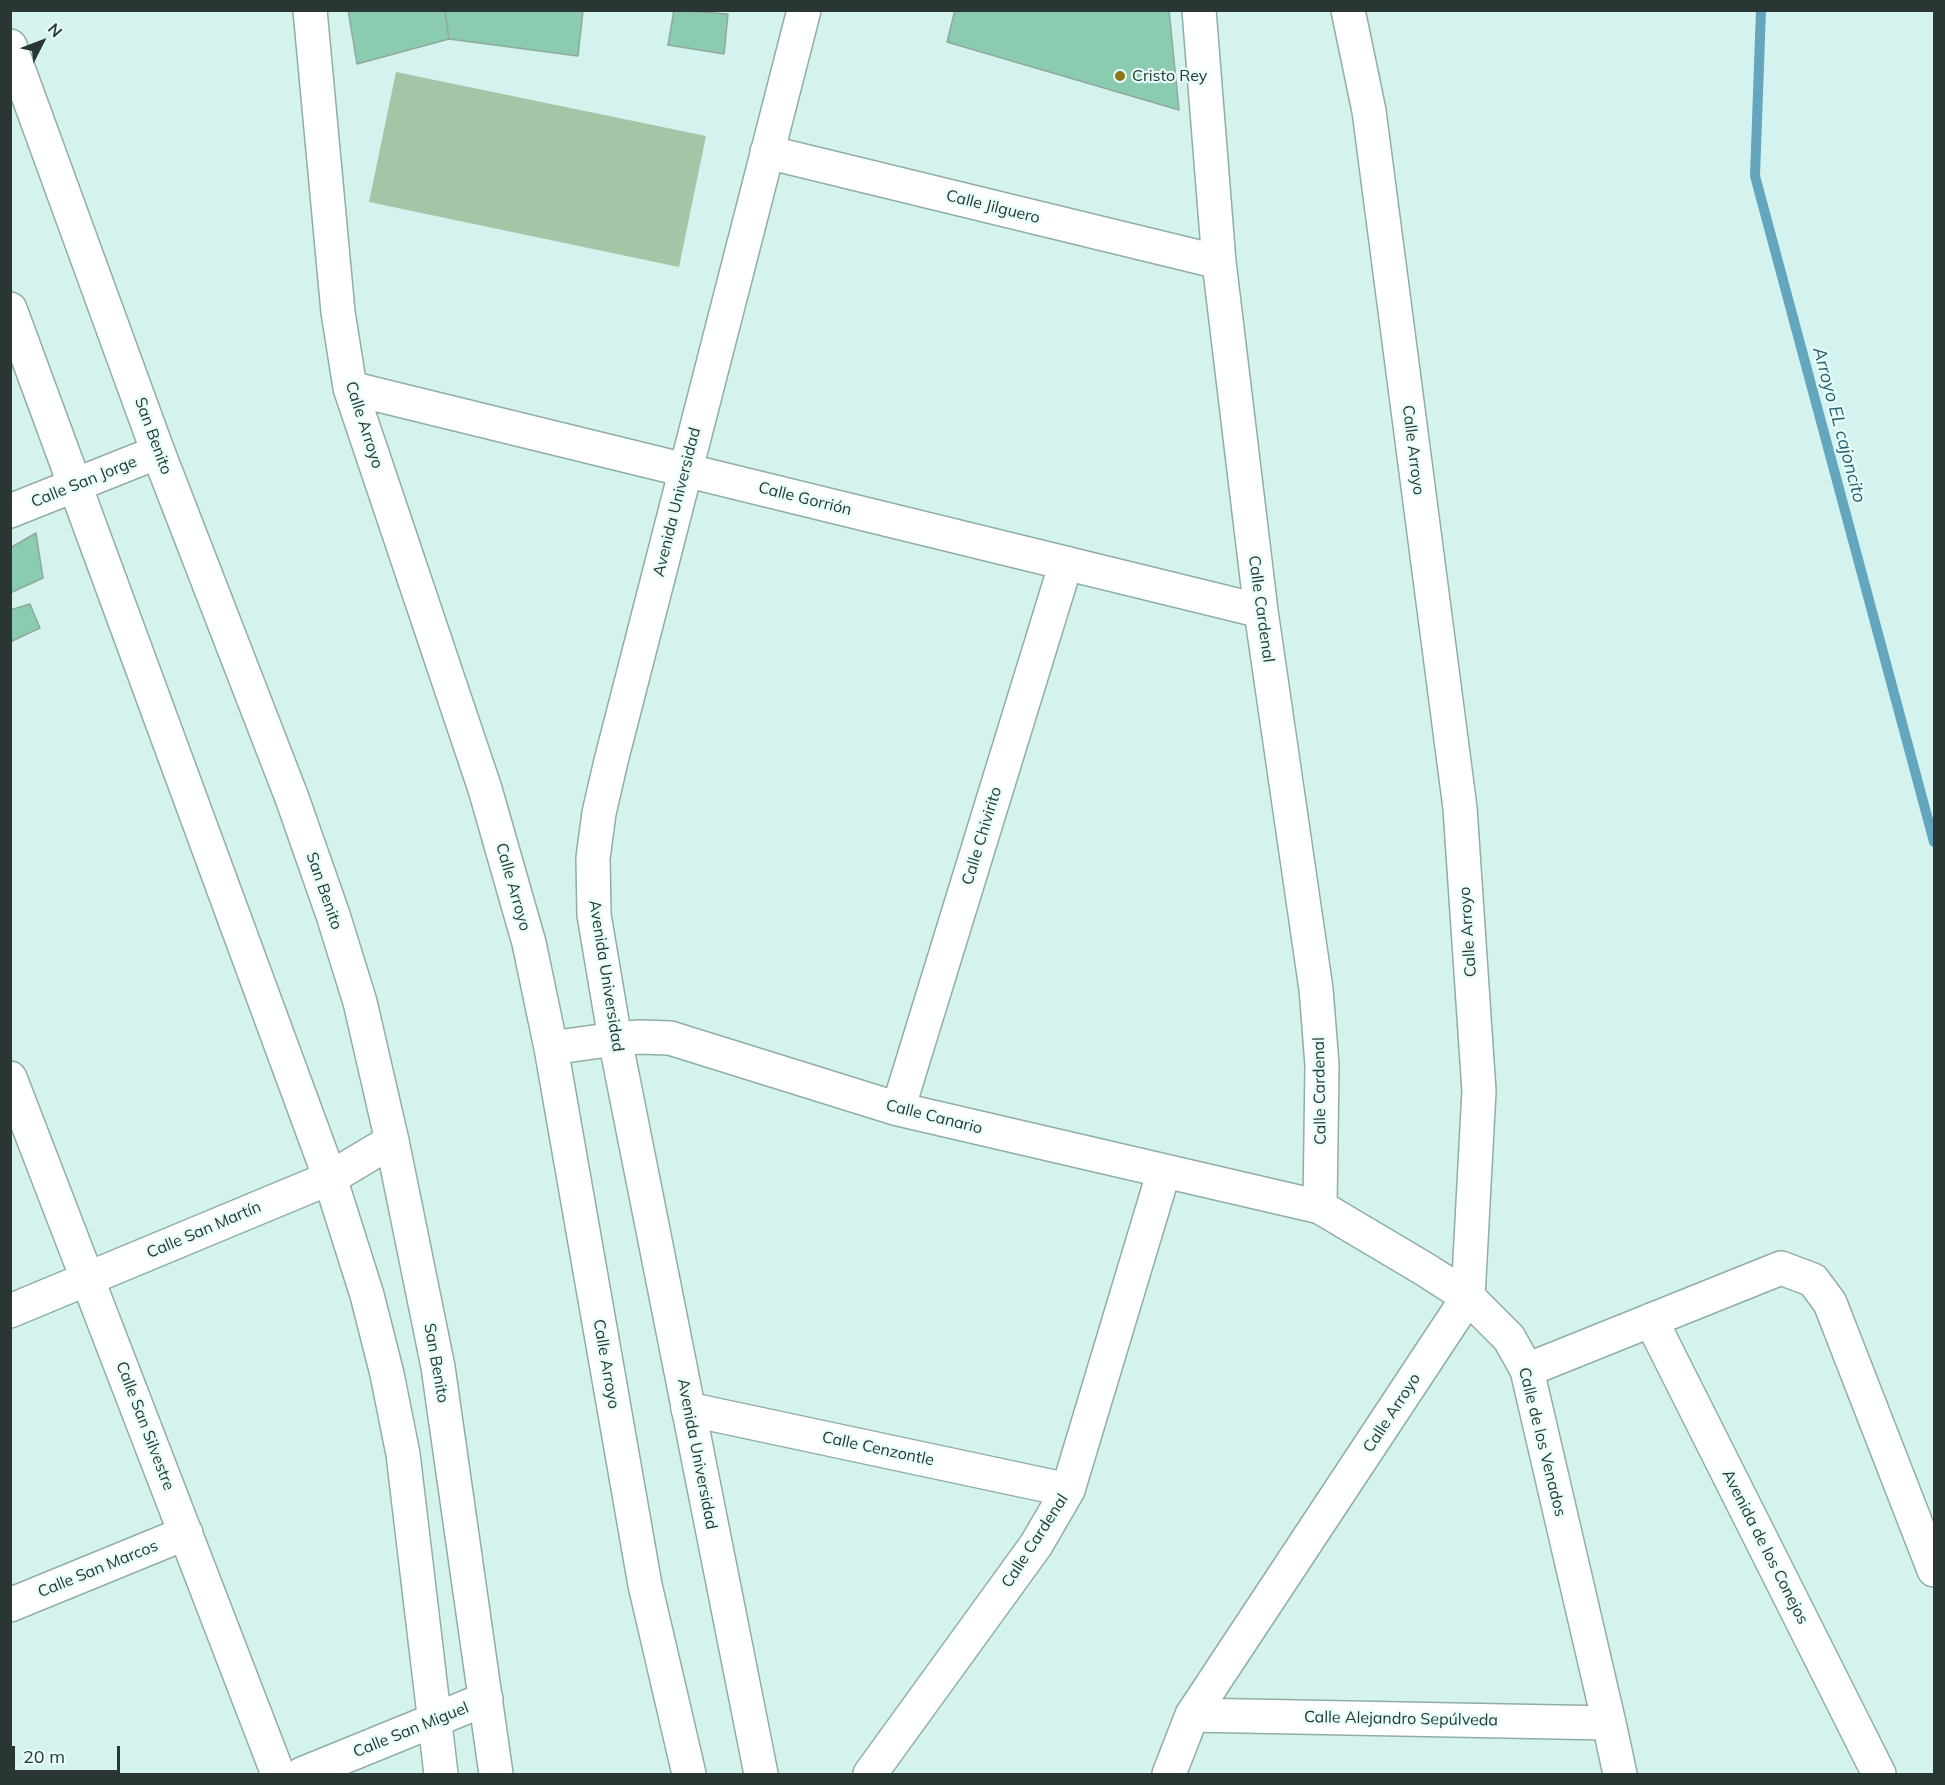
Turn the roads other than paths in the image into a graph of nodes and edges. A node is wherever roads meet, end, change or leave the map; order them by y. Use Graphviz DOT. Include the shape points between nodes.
graph roads {
  1 [pos="310,10"];
  2 [pos="804,10"];
  3 [pos="1199,10"];
  4 [pos="1348,10"];
  5 [pos="10,46"];
  6 [pos="767,152"];
  7 [pos="1220,262"];
  8 [pos="10,309"];
  9 [pos="350,388"];
  10 [pos="158,452"];
  11 [pos="685,470"];
  12 [pos="74,486"];
  13 [pos="10,511"];
  14 [pos="1066,563"];
  15 [pos="1261,611"];
  16 [pos="615,1039"];
  17 [pos="551,1048"];
  18 [pos="10,1078"];
  19 [pos="898,1109"];
  20 [pos="392,1141"];
  21 [pos="1164,1171"];
  22 [pos="330,1178"];
  23 [pos="1320,1207"];
  24 [pos="88,1279"];
  25 [pos="1468,1297"];
  26 [pos="10,1311"];
  27 [pos="1651,1320"];
  28 [pos="1527,1370"];
  29 [pos="688,1409"];
  30 [pos="1068,1490"];
  31 [pos="186,1533"];
  32 [pos="1935,1570"];
  33 [pos="10,1605"];
  34 [pos="486,1699"];
  35 [pos="1192,1715"];
  36 [pos="435,1720"];
  37 [pos="1610,1723"];
  38 [pos="278,1774"];
  39 [pos="302,1774"];
  40 [pos="441,1774"];
  41 [pos="496,1774"];
  42 [pos="689,1774"];
  43 [pos="761,1774"];
  44 [pos="870,1774"];
  45 [pos="1169,1774"];
  46 [pos="1620,1774"];
  47 [pos="1879,1774"];
  1 -- 9 [label="street, Calle Arroyo" via="338,312"];
  2 -- 6 [label="street, Avenida Universidad"];
  3 -- 7 [label="street, Calle Cardenal"];
  4 -- 25 [label="street, Calle Arroyo" via="1369,111 1460,808 1479,1091"];
  5 -- 10 [label="street, San Benito"];
  6 -- 7 [label="street, Calle Jilguero"];
  6 -- 11 [label="street, Avenida Universidad"];
  7 -- 15 [label="street, Calle Cardenal"];
  8 -- 12 [label="street"];
  9 -- 11 [label="street, Calle Gorrión"];
  9 -- 17 [label="street, Calle Arroyo" via="485,789 529,943"];
  10 -- 12 [label="street, Calle San Jorge"];
  10 -- 20 [label="street, San Benito" via="292,798 333,915 360,1002"];
  11 -- 14 [label="street, Calle Gorrión"];
  11 -- 16 [label="street, Avenida Universidad" via="611,761 593,858 594,915"];
  12 -- 13 [label="street, Calle San Jorge"];
  12 -- 22 [label="street"];
  14 -- 15 [label="street, Calle Gorrión"];
  14 -- 19 [label="street, Calle Chivirito"];
  15 -- 23 [label="street, Calle Cardenal" via="1316,989 1323,1065"];
  16 -- 17 [label="street, Calle Canario"];
  16 -- 19 [label="street, Calle Canario" via="670,1038"];
  16 -- 29 [label="street, Avenida Universidad"];
  17 -- 42 [label="street, Calle Arroyo" via="645,1585"];
  18 -- 24 [label="street, Calle San Silvestre"];
  19 -- 21 [label="street, Calle Canario"];
  20 -- 22 [label="street, Calle San Martín"];
  20 -- 34 [label="street, San Benito" via="438,1367"];
  21 -- 23 [label="street, Calle Canario"];
  21 -- 30 [label="street, Calle Cardenal"];
  22 -- 24 [label="street, Calle San Martín"];
  22 -- 36 [label="street" via="367,1295 403,1454"];
  23 -- 25 [label="street, Calle de los Venados"];
  24 -- 26 [label="street, Calle San Martín"];
  24 -- 31 [label="street, Calle San Silvestre"];
  25 -- 28 [label="street, Calle de los Venados" via="1509,1338"];
  25 -- 35 [label="street, Calle Arroyo"];
  27 -- 28 [label="street"];
  27 -- 32 [label="street" via="1781,1268 1813,1280 1830,1303"];
  27 -- 47 [label="street, Avenida de los Conejos"];
  28 -- 37 [label="street, Calle de los Venados"];
  29 -- 30 [label="street, Calle Cenzontle"];
  29 -- 43 [label="street, Avenida Universidad"];
  30 -- 44 [label="street, Calle Cardenal" via="1036,1545"];
  31 -- 33 [label="street, Calle San Marcos"];
  31 -- 38 [label="street, Calle San Silvestre"];
  34 -- 36 [label="street, Calle San Miguel"];
  34 -- 41 [label="street, San Benito"];
  35 -- 37 [label="street, Calle Alejandro Sepúlveda"];
  35 -- 45 [label="street, Calle Arroyo"];
  36 -- 39 [label="street, Calle San Miguel"];
  36 -- 40 [label="street"];
  37 -- 46 [label="street, Calle de los Venados"];
}
